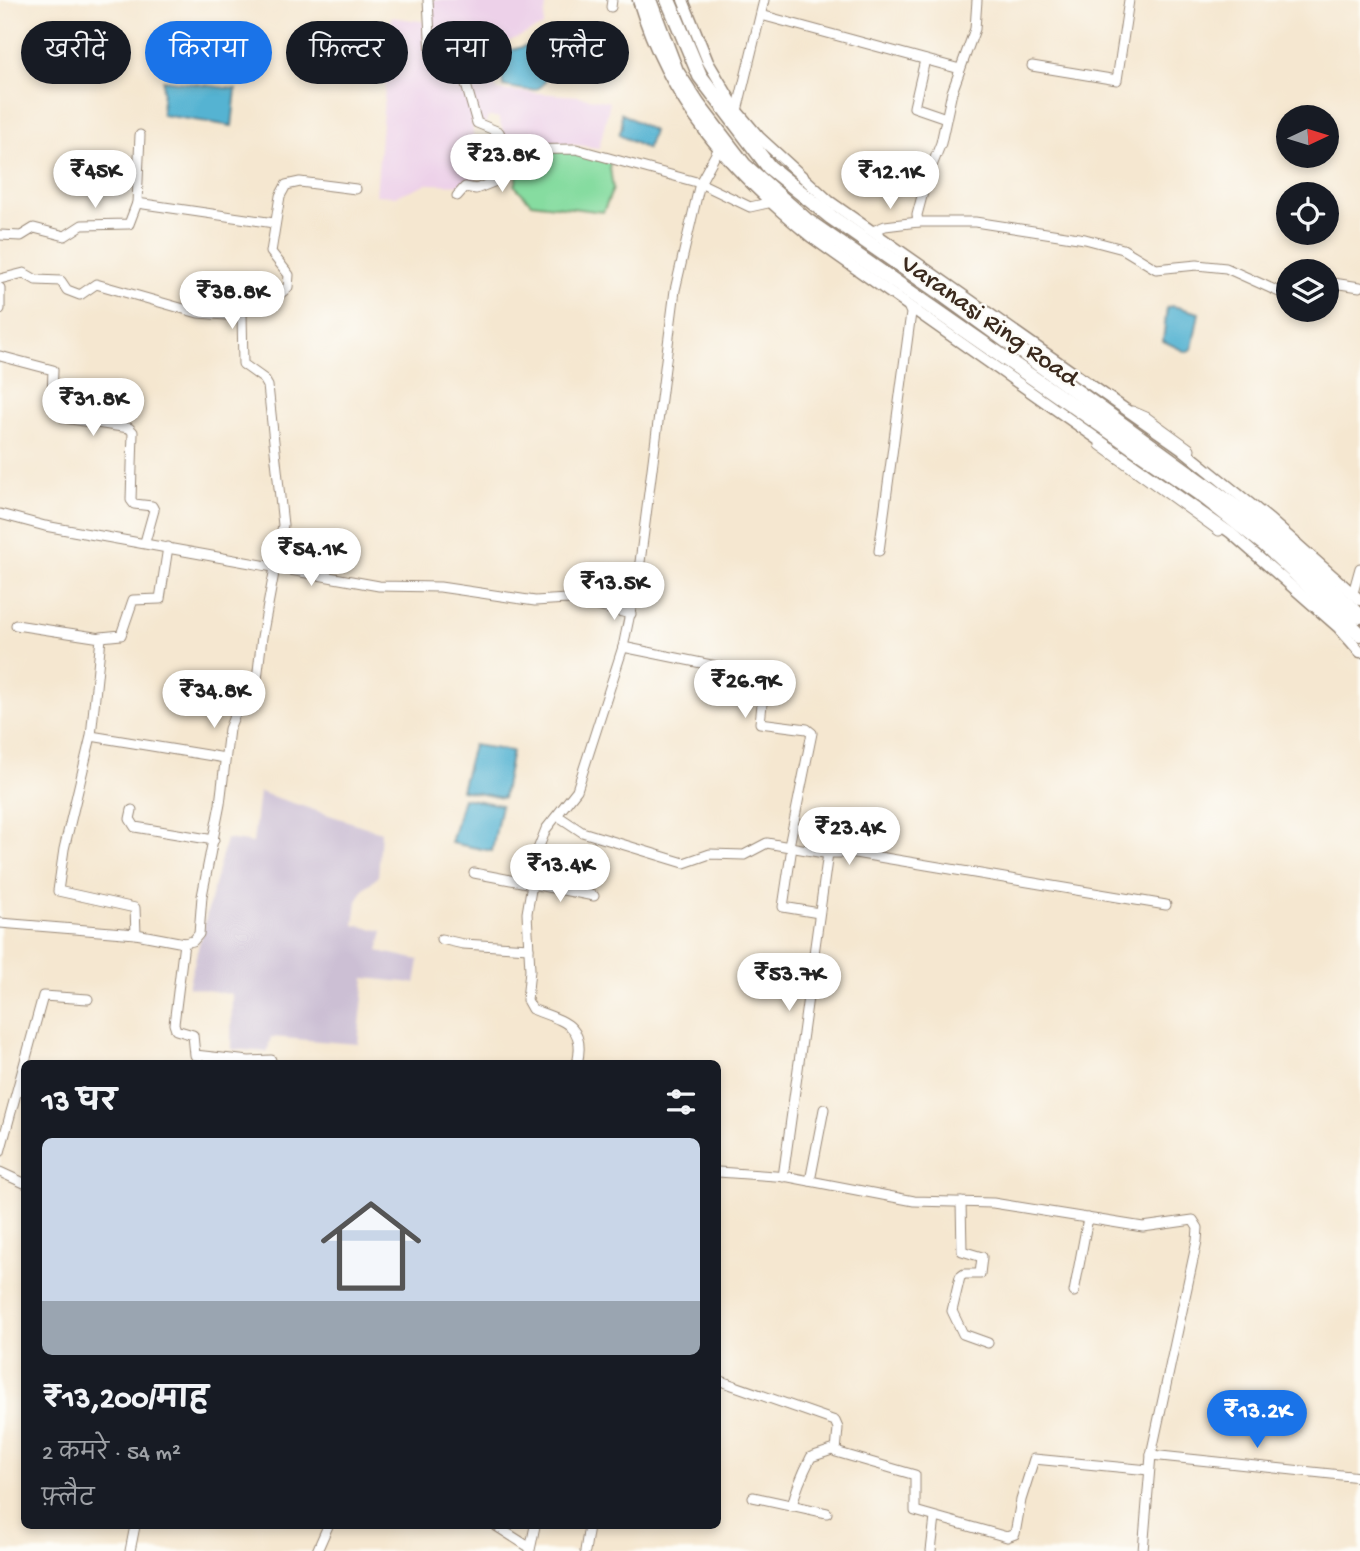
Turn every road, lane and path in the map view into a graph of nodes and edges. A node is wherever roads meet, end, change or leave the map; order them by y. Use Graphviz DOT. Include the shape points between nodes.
graph roads {
  1 [pos="428,0"];
  2 [pos="638,0"];
  3 [pos="649,0"];
  4 [pos="668,0"];
  5 [pos="683,0"];
  6 [pos="764,0"];
  7 [pos="977,0"];
  8 [pos="1129,0"];
  9 [pos="761,15"];
  10 [pos="925,60"];
  11 [pos="1032,66"];
  12 [pos="960,69"];
  13 [pos="737,111"];
  14 [pos="946,118"];
  15 [pos="140,135"];
  16 [pos="507,150"];
  17 [pos="718,150"];
  18 [pos="699,183"];
  19 [pos="356,190"];
  20 [pos="457,196"];
  21 [pos="137,203"];
  22 [pos="768,203"];
  23 [pos="918,222"];
  24 [pos="274,223"];
  25 [pos="873,231"];
  26 [pos="0,235"];
  27 [pos="0,279"];
  28 [pos="1339,284"];
  29 [pos="1360,287"];
  30 [pos="0,288"];
  31 [pos="1276,291"];
  32 [pos="908,306"];
  33 [pos="0,309"];
  34 [pos="242,314"];
  35 [pos="0,356"];
  36 [pos="0,514"];
  37 [pos="145,542"];
  38 [pos="169,547"];
  39 [pos="879,551"];
  40 [pos="274,566"];
  41 [pos="1360,568"];
  42 [pos="1357,597"];
  43 [pos="631,614"];
  44 [pos="1360,616"];
  45 [pos="16,625"];
  46 [pos="1360,634"];
  47 [pos="101,636"];
  48 [pos="623,647"];
  49 [pos="1360,652"];
  50 [pos="91,736"];
  51 [pos="225,758"];
  52 [pos="132,810"];
  53 [pos="558,816"];
  54 [pos="214,840"];
  55 [pos="790,846"];
  56 [pos="828,853"];
  57 [pos="474,873"];
  58 [pos="532,884"];
  59 [pos="594,896"];
  60 [pos="1166,905"];
  61 [pos="819,913"];
  62 [pos="0,923"];
  63 [pos="136,934"];
  64 [pos="441,939"];
  65 [pos="184,943"];
  66 [pos="530,948"];
  67 [pos="88,999"];
  68 [pos="25,1060"];
  69 [pos="241,1060"];
  70 [pos="578,1060"];
  71 [pos="21,1076"];
  72 [pos="824,1109"];
  73 [pos="0,1152"];
  74 [pos="0,1172"];
  75 [pos="721,1172"];
  76 [pos="783,1177"];
  77 [pos="810,1181"];
  78 [pos="21,1182"];
  79 [pos="961,1202"];
  80 [pos="1088,1218"];
  81 [pos="1074,1292"];
  82 [pos="988,1343"];
  83 [pos="721,1381"];
  84 [pos="835,1449"];
  85 [pos="1151,1455"];
  86 [pos="1149,1470"];
  87 [pos="1360,1477"];
  88 [pos="753,1497"];
  89 [pos="792,1506"];
  90 [pos="827,1513"];
  91 [pos="935,1518"];
  92 [pos="134,1529"];
  93 [pos="327,1529"];
  94 [pos="500,1529"];
  95 [pos="533,1529"];
  96 [pos="589,1529"];
  97 [pos="530,1549"];
  98 [pos="130,1551"];
  99 [pos="317,1551"];
  100 [pos="585,1551"];
  101 [pos="931,1551"];
  102 [pos="1143,1551"];
  1 -- 16 [label="street" via="431,55 460,60 477,123 499,132"];
  2 -- 17 [label="street" via="671,82"];
  3 -- 46 [label="highway, Varanasi Ring Road" via="676,71 698,105 744,164 796,211 1203,496 1264,544"];
  4 -- 44 [label="highway" via="700,76 769,167 831,217 1252,519"];
  5 -- 13 [label="street" via="708,62"];
  6 -- 9 [label="street"];
  7 -- 12 [label="street" via="975,29"];
  8 -- 11 [label="street" via="1115,82"];
  9 -- 10 [label="street"];
  9 -- 13 [label="street"];
  10 -- 12 [label="street"];
  10 -- 14 [label="street" via="914,107"];
  12 -- 14 [label="street"];
  13 -- 25 [label="street" via="829,201"];
  14 -- 23 [label="street"];
  15 -- 21 [label="street"];
  16 -- 18 [label="street" via="576,149"];
  16 -- 20 [label="street" via="496,181 476,189 465,187"];
  17 -- 18 [label="street"];
  17 -- 22 [label="street"];
  18 -- 22 [label="street" via="750,207"];
  18 -- 43 [label="street" via="675,290"];
  19 -- 24 [label="street" via="290,183 282,190"];
  21 -- 24 [label="street"];
  21 -- 26 [label="street" via="129,224 82,225 65,236 34,228 22,236"];
  22 -- 32 [label="street"];
  23 -- 25 [label="street"];
  23 -- 31 [label="street" via="975,222 1085,239 1123,249 1156,269 1226,268"];
  24 -- 34 [label="street" via="271,252 289,275 288,287 280,294 253,297"];
  25 -- 42 [label="street" via="1224,483"];
  27 -- 34 [label="street" via="24,273 36,280 61,281 75,294 96,284 205,314"];
  28 -- 29 [label="street"];
  30 -- 33 [label="street"];
  32 -- 39 [label="street" via="911,313"];
  32 -- 49 [label="street" via="1233,534"];
  34 -- 40 [label="street" via="242,359 267,382 277,453 283,525"];
  35 -- 37 [label="street" via="53,370 52,397 64,418 131,429 132,502 154,510"];
  36 -- 37 [label="street"];
  37 -- 38 [label="street"];
  38 -- 40 [label="street"];
  38 -- 47 [label="street" via="160,599 133,600 121,635"];
  40 -- 43 [label="street" via="379,586 440,587 535,601 567,598"];
  40 -- 51 [label="street" via="256,688 231,722"];
  41 -- 42 [label="street"];
  43 -- 48 [label="street"];
  45 -- 47 [label="street"];
  47 -- 50 [label="street"];
  48 -- 53 [label="street" via="577,790"];
  48 -- 55 [label="street" via="765,676 760,723 812,733"];
  50 -- 51 [label="street"];
  50 -- 63 [label="street" via="58,891 135,908"];
  51 -- 54 [label="street"];
  52 -- 54 [label="street" via="130,819 135,827"];
  53 -- 55 [label="street" via="582,832 684,863 710,854 744,855 767,844"];
  53 -- 58 [label="street" via="541,838"];
  54 -- 65 [label="street" via="202,896 200,934"];
  55 -- 56 [label="street"];
  55 -- 61 [label="street" via="783,907"];
  56 -- 60 [label="street" via="855,853"];
  56 -- 61 [label="street"];
  57 -- 58 [label="street"];
  58 -- 59 [label="street"];
  58 -- 66 [label="street" via="527,913"];
  61 -- 76 [label="street"];
  62 -- 63 [label="street"];
  63 -- 65 [label="street"];
  64 -- 66 [label="street"];
  65 -- 69 [label="street" via="174,1027 193,1035 194,1054"];
  66 -- 70 [label="street" via="528,1005 574,1028"];
  67 -- 68 [label="street" via="43,996"];
  71 -- 73 [label="street"];
  72 -- 77 [label="street"];
  74 -- 78 [label="street"];
  75 -- 76 [label="street"];
  76 -- 77 [label="street"];
  77 -- 79 [label="street" via="914,1201"];
  79 -- 80 [label="street"];
  79 -- 82 [label="street" via="962,1251 982,1257 979,1274 960,1277 953,1317 963,1334"];
  80 -- 81 [label="street"];
  80 -- 85 [label="street" via="1143,1227 1186,1219 1198,1228"];
  83 -- 84 [label="street" via="835,1421"];
  84 -- 89 [label="street" via="811,1457"];
  84 -- 91 [label="street" via="915,1475 913,1508"];
  85 -- 86 [label="street"];
  85 -- 87 [label="street"];
  86 -- 91 [label="street" via="1034,1459 1013,1537"];
  86 -- 102 [label="street"];
  88 -- 89 [label="street"];
  89 -- 90 [label="street"];
  91 -- 101 [label="street"];
  92 -- 98 [label="street"];
  93 -- 99 [label="street"];
  94 -- 97 [label="street"];
  95 -- 97 [label="street"];
  96 -- 100 [label="street"];
}
